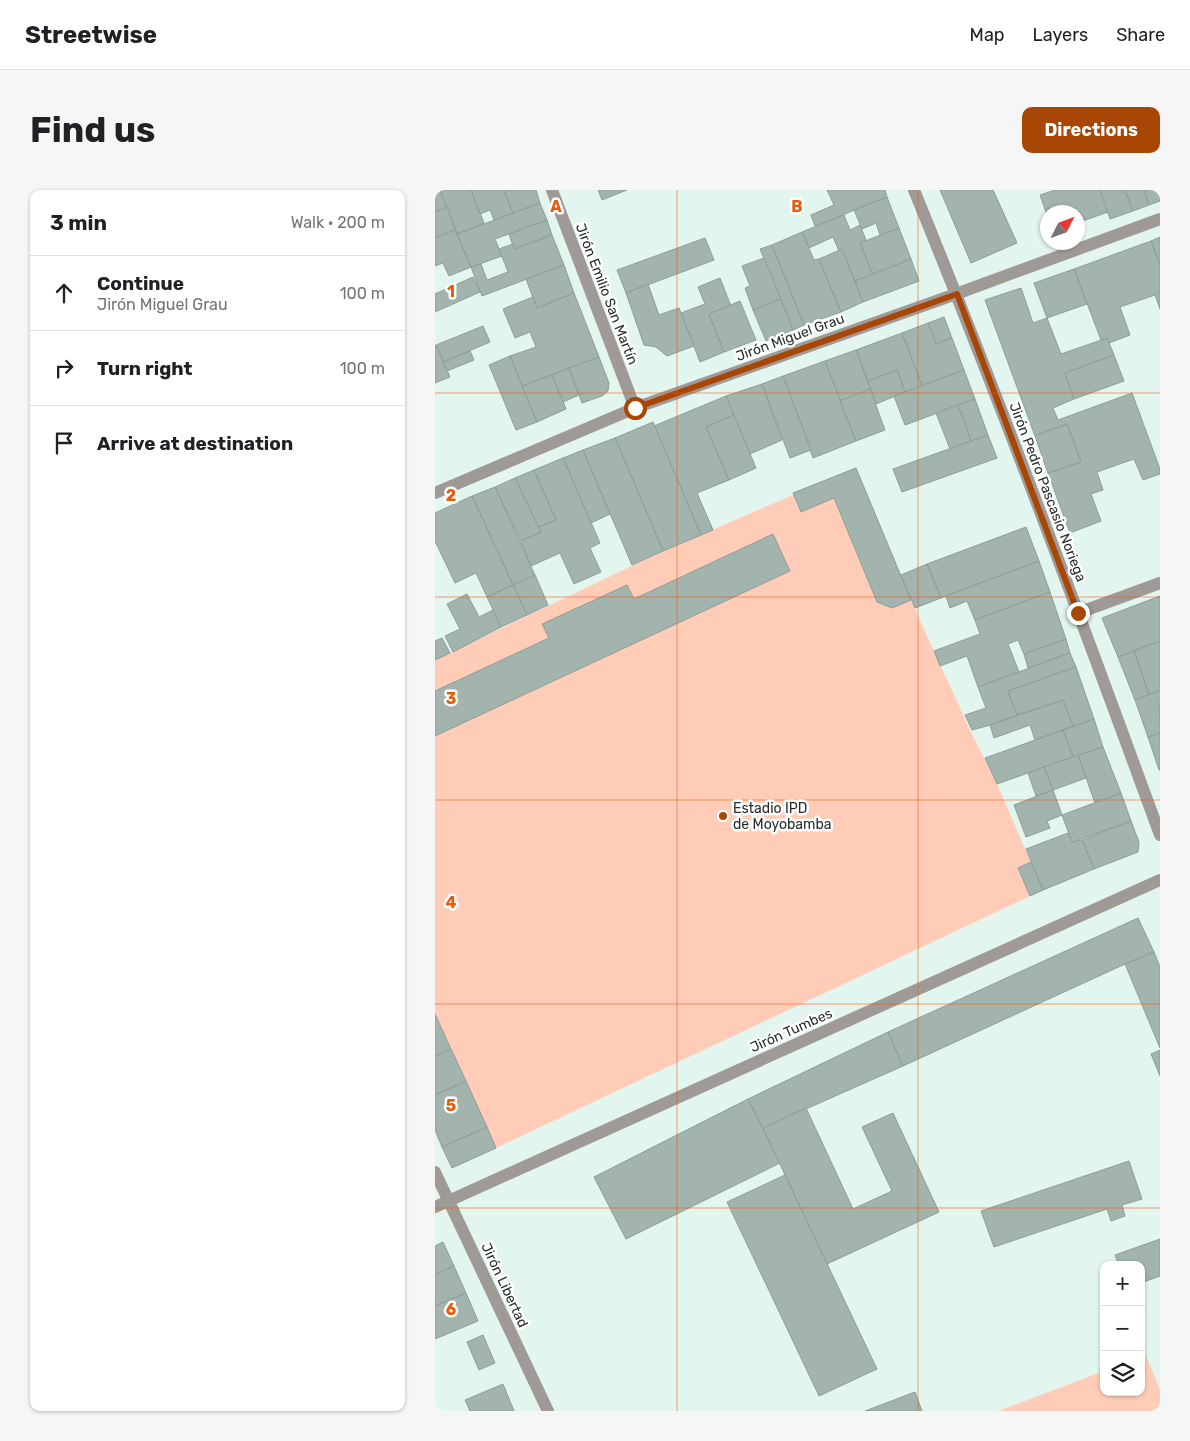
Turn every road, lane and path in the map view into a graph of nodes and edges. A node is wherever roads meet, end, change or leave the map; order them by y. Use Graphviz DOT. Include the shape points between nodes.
graph roads {
  1 [pos="552,190"];
  2 [pos="914,190"];
  3 [pos="1160,219"];
  4 [pos="957,294"];
  5 [pos="635,408"];
  6 [pos="435,493"];
  7 [pos="1160,582"];
  8 [pos="1078,613"];
  9 [pos="1160,835"];
  10 [pos="1160,880"];
  11 [pos="435,1172"];
  12 [pos="449,1200"];
  13 [pos="435,1207"];
  14 [pos="548,1411"];
  1 -- 5 [label="street, Jirón Emilio San Martín"];
  2 -- 4 [label="street, Jirón Pedro Pascasio Noriega"];
  3 -- 4 [label="street, Jirón Miguel Grau"];
  4 -- 5 [label="street, Jirón Miguel Grau"];
  4 -- 8 [label="street, Jirón Pedro Pascasio Noriega"];
  5 -- 6 [label="street, Jirón Miguel Grau"];
  7 -- 8 [label="street"];
  8 -- 9 [label="street, Jirón Pedro Pascasio Noriega"];
  10 -- 12 [label="street, Jirón Tumbes"];
  11 -- 12 [label="street, Jirón Libertad"];
  12 -- 13 [label="street, Jirón Tumbes"];
  12 -- 14 [label="street, Jirón Libertad"];
}
